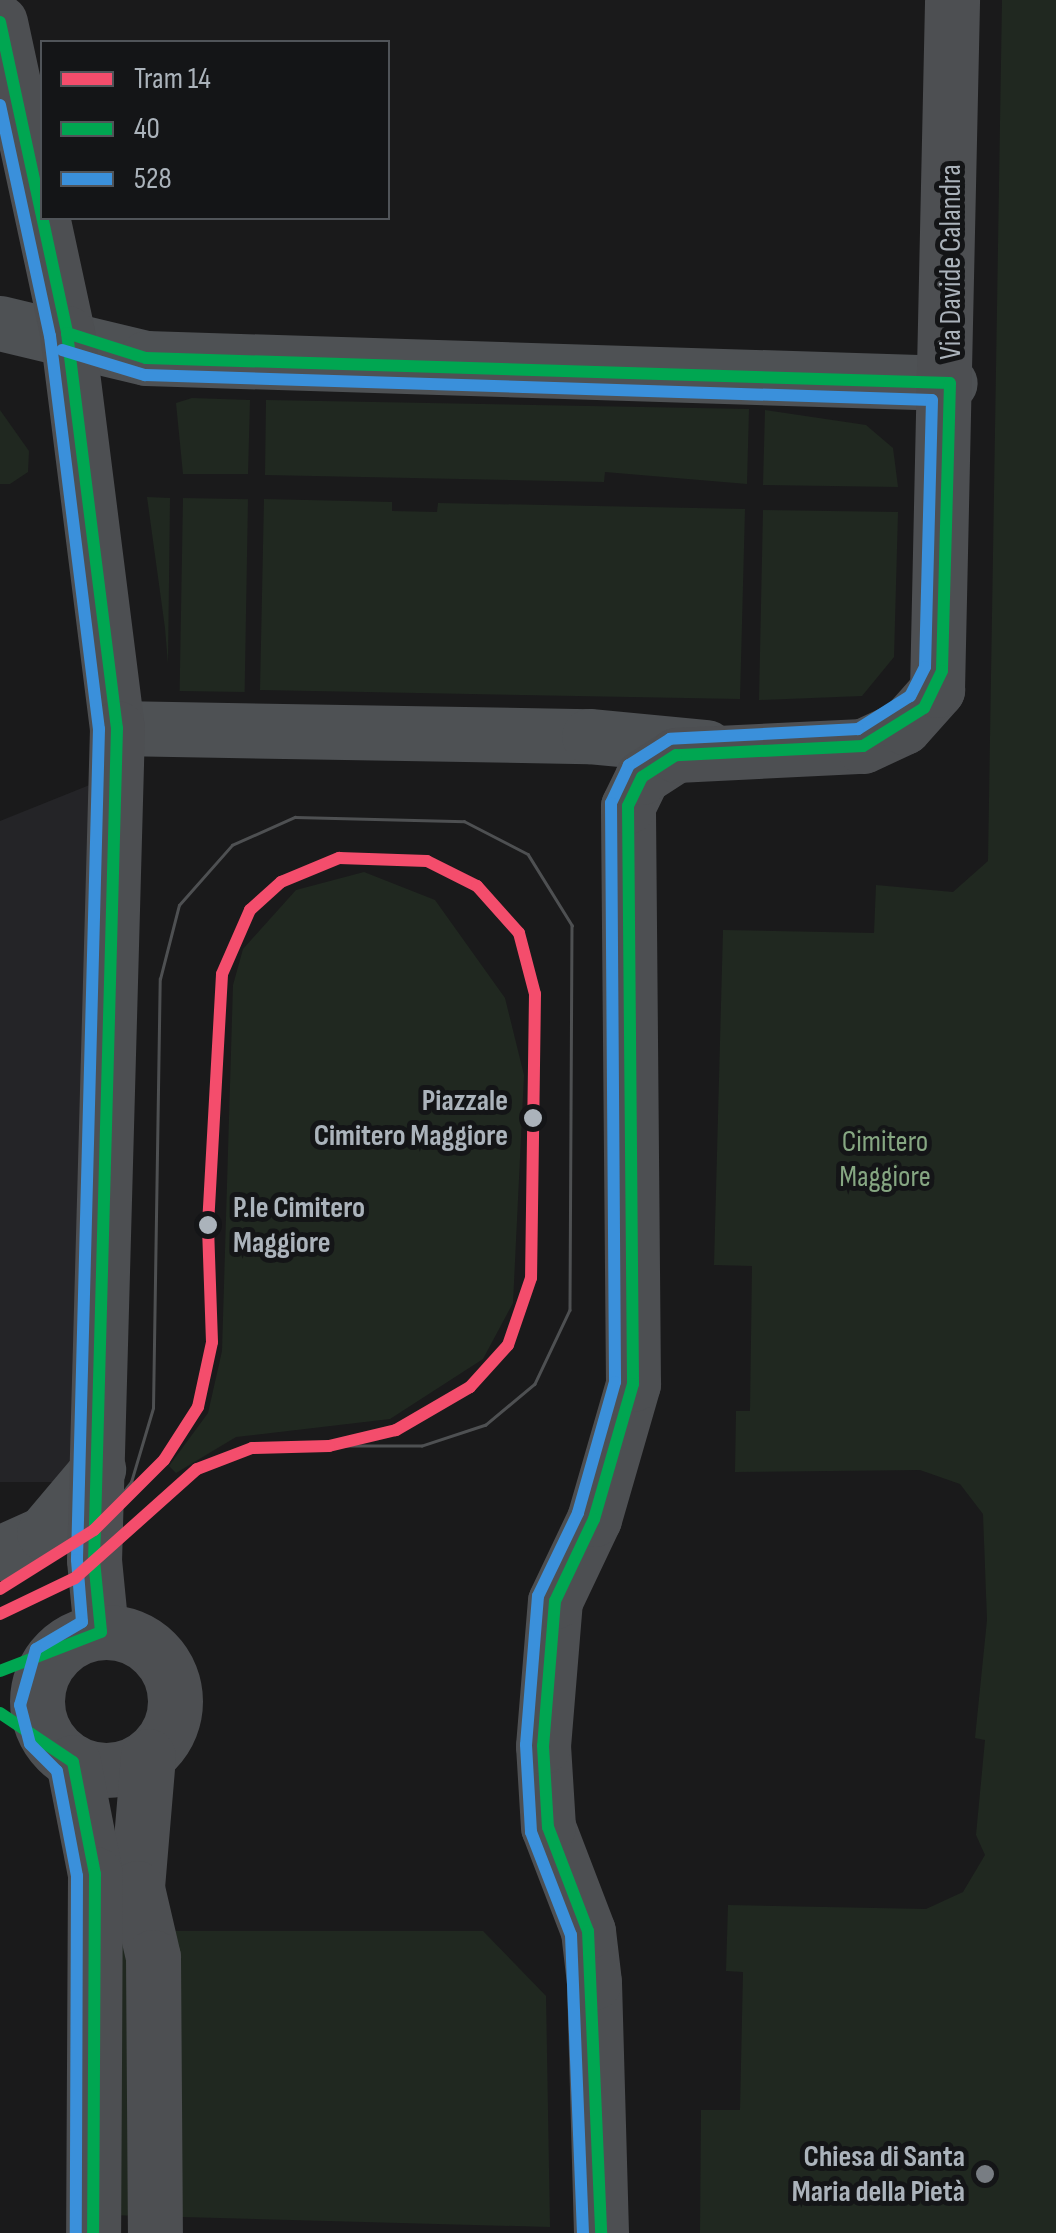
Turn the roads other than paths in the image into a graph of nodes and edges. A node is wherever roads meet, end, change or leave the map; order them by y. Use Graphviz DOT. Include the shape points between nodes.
graph roads {
  1 [pos="952,0"];
  2 [pos="0,22"];
  3 [pos="40,208"];
  4 [pos="43,220"];
  5 [pos="0,323"];
  6 [pos="67,333"];
  7 [pos="950,383"];
  8 [pos="118,728"];
  9 [pos="706,747"];
  10 [pos="98,1470"];
  11 [pos="0,1554"];
  12 [pos="81,1640"];
  13 [pos="0,1671"];
  14 [pos="39,1736"];
  15 [pos="148,1756"];
  16 [pos="92,2233"];
  17 [pos="155,2233"];
  18 [pos="602,2233"];
  1 -- 7 [label="main road, Via Davide Calandra"];
  2 -- 3 [label="main road"];
  4 -- 6 [label="main road"];
  5 -- 6 [label="street"];
  6 -- 7 [label="street" via="146,358"];
  6 -- 8 [label="main road"];
  7 -- 9 [label="main road, Via Davide Calandra" via="936,690 904,727 863,746"];
  8 -- 9 [label="street" via="589,736"];
  8 -- 10 [label="main road"];
  9 -- 18 [label="main road" via="655,766 628,806 633,1384 551,1634 548,1827 588,1931"];
  10 -- 11 [label="street" via="44,1533"];
  10 -- 12 [label="main road"];
  12 -- 13 [label="main road"];
  12 -- 14 [label="main road" via="38,1690"];
  12 -- 15 [label="main road" via="152,1648 173,1683 172,1723"];
  14 -- 15 [label="main road" via="119,1769"];
  14 -- 16 [label="main road" via="96,1874"];
  15 -- 17 [label="main road" via="137,1872 153,1957"];
}
